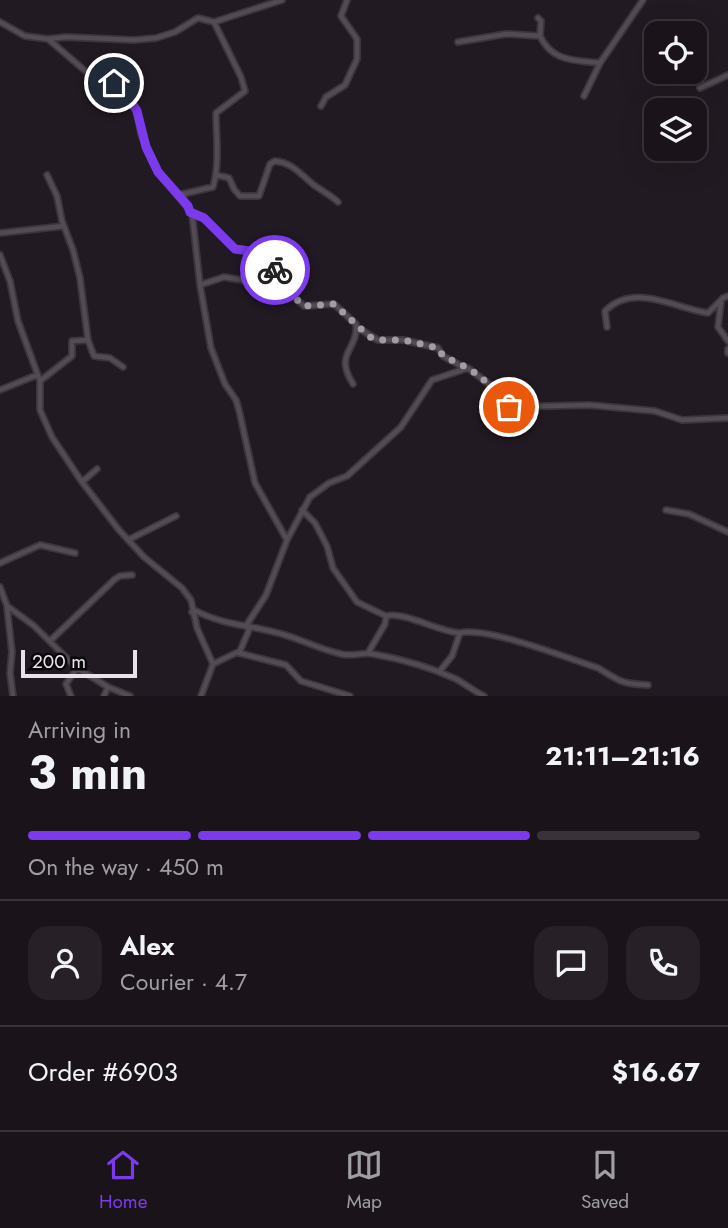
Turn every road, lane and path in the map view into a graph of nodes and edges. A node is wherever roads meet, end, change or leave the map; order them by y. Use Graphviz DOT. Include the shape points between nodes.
graph roads {
  1 [pos="282,0"];
  2 [pos="346,0"];
  3 [pos="643,0"];
  4 [pos="538,18"];
  5 [pos="0,22"];
  6 [pos="214,22"];
  7 [pos="540,36"];
  8 [pos="48,39"];
  9 [pos="458,42"];
  10 [pos="600,64"];
  11 [pos="728,75"];
  12 [pos="700,88"];
  13 [pos="584,96"];
  14 [pos="321,106"];
  15 [pos="47,175"];
  16 [pos="216,175"];
  17 [pos="178,195"];
  18 [pos="338,202"];
  19 [pos="190,212"];
  20 [pos="64,226"];
  21 [pos="0,233"];
  22 [pos="0,255"];
  23 [pos="280,277"];
  24 [pos="200,285"];
  25 [pos="728,296"];
  26 [pos="721,301"];
  27 [pos="357,327"];
  28 [pos="607,327"];
  29 [pos="88,340"];
  30 [pos="728,341"];
  31 [pos="123,367"];
  32 [pos="465,368"];
  33 [pos="37,375"];
  34 [pos="40,381"];
  35 [pos="353,384"];
  36 [pos="0,390"];
  37 [pos="728,418"];
  38 [pos="97,469"];
  39 [pos="82,482"];
  40 [pos="302,510"];
  41 [pos="666,510"];
  42 [pos="176,516"];
  43 [pos="728,532"];
  44 [pos="128,540"];
  45 [pos="287,540"];
  46 [pos="75,553"];
  47 [pos="0,563"];
  48 [pos="132,575"];
  49 [pos="0,587"];
  50 [pos="7,607"];
  51 [pos="192,612"];
  52 [pos="386,616"];
  53 [pos="246,626"];
  54 [pos="460,633"];
  55 [pos="50,641"];
  56 [pos="239,653"];
  57 [pos="368,653"];
  58 [pos="214,664"];
  59 [pos="77,668"];
  60 [pos="439,672"];
  61 [pos="648,685"];
  62 [pos="108,687"];
  63 [pos="13,696"];
  64 [pos="71,696"];
  65 [pos="104,696"];
  66 [pos="131,696"];
  67 [pos="201,696"];
  68 [pos="350,696"];
  69 [pos="484,696"];
  1 -- 6 [label="street"];
  2 -- 14 [label="street" via="341,16 357,39 357,59 345,85"];
  3 -- 10 [label="street"];
  4 -- 7 [label="street"];
  5 -- 8 [label="street" via="25,36"];
  6 -- 8 [label="street" via="198,18 156,38"];
  6 -- 16 [label="street" via="245,88 216,113"];
  7 -- 9 [label="street" via="506,34"];
  7 -- 10 [label="street" via="548,50 563,59"];
  8 -- 17 [label="street" via="89,74 122,87 137,111 153,161"];
  10 -- 13 [label="street"];
  11 -- 12 [label="street"];
  15 -- 20 [label="street"];
  16 -- 17 [label="street" via="211,189"];
  16 -- 18 [label="street" via="229,178 243,197 259,196 270,164 280,161"];
  17 -- 19 [label="street"];
  19 -- 23 [label="street" via="204,218 235,249 257,252"];
  19 -- 24 [label="street"];
  20 -- 21 [label="street"];
  20 -- 29 [label="street" via="80,278"];
  22 -- 33 [label="street"];
  23 -- 24 [label="street" via="260,283 223,277"];
  23 -- 27 [label="street" via="304,306 334,304"];
  24 -- 45 [label="street" via="211,348 236,400 255,483"];
  25 -- 26 [label="street"];
  26 -- 28 [label="street" via="708,313 649,298 626,298 605,311"];
  26 -- 30 [label="street" via="718,327"];
  27 -- 32 [label="street" via="379,340 438,348"];
  27 -- 35 [label="street" via="345,366"];
  29 -- 31 [label="street" via="94,357 110,358"];
  29 -- 34 [label="street" via="73,340 72,356"];
  32 -- 37 [label="street" via="494,388 509,407 589,405 654,411 682,420"];
  32 -- 40 [label="street" via="432,380 401,427 347,476 314,493"];
  33 -- 34 [label="street"];
  33 -- 36 [label="street"];
  34 -- 39 [label="street" via="40,410"];
  38 -- 39 [label="street"];
  39 -- 44 [label="street"];
  40 -- 45 [label="street"];
  40 -- 52 [label="street" via="315,523 333,568 357,602"];
  41 -- 43 [label="street" via="689,514"];
  42 -- 44 [label="street"];
  44 -- 51 [label="street" via="182,588 191,600"];
  45 -- 53 [label="street" via="266,595"];
  46 -- 47 [label="street" via="40,545"];
  48 -- 55 [label="street" via="115,579"];
  49 -- 50 [label="street"];
  50 -- 55 [label="street"];
  50 -- 63 [label="street"];
  51 -- 53 [label="street"];
  51 -- 58 [label="street"];
  52 -- 54 [label="street" via="394,614"];
  52 -- 57 [label="street"];
  53 -- 56 [label="street" via="249,631"];
  53 -- 57 [label="street" via="340,654"];
  54 -- 60 [label="street" via="452,656"];
  54 -- 61 [label="street" via="494,635 601,669 621,682"];
  55 -- 59 [label="street"];
  56 -- 58 [label="street"];
  56 -- 68 [label="street" via="286,665 302,681"];
  57 -- 60 [label="street"];
  58 -- 67 [label="street"];
  59 -- 62 [label="street"];
  59 -- 64 [label="street" via="66,684"];
  60 -- 69 [label="street"];
  62 -- 65 [label="street"];
  62 -- 66 [label="street"];
}
